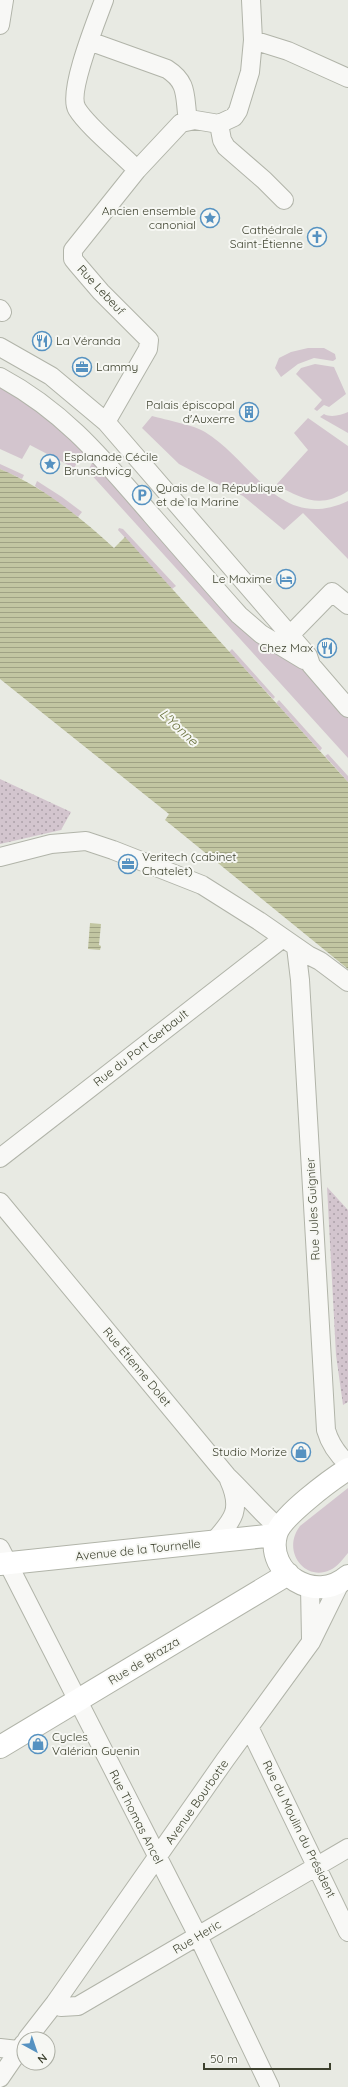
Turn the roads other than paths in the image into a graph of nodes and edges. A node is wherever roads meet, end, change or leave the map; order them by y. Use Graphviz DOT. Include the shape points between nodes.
graph roads {
  1 [pos="4,0"];
  2 [pos="104,0"];
  3 [pos="251,0"];
  4 [pos="0,25"];
  5 [pos="253,40"];
  6 [pos="89,41"];
  7 [pos="348,78"];
  8 [pos="182,124"];
  9 [pos="219,124"];
  10 [pos="137,170"];
  11 [pos="284,200"];
  12 [pos="0,347"];
  13 [pos="0,377"];
  14 [pos="106,422"];
  15 [pos="348,605"];
  16 [pos="290,635"];
  17 [pos="311,664"];
  18 [pos="348,708"];
  19 [pos="0,857"];
  20 [pos="289,942"];
  21 [pos="348,982"];
  22 [pos="0,1158"];
  23 [pos="0,1202"];
  24 [pos="348,1464"];
  25 [pos="348,1469"];
  26 [pos="227,1476"];
  27 [pos="277,1531"];
  28 [pos="214,1541"];
  29 [pos="3,1559"];
  30 [pos="288,1574"];
  31 [pos="344,1580"];
  32 [pos="310,1587"];
  33 [pos="311,1642"];
  34 [pos="78,1700"];
  35 [pos="250,1727"];
  36 [pos="0,1747"];
  37 [pos="342,1851"];
  38 [pos="158,1858"];
  39 [pos="316,1866"];
  40 [pos="348,1932"];
  41 [pos="198,1936"];
  42 [pos="55,2003"];
  43 [pos="33,2031"];
  44 [pos="16,2045"];
  45 [pos="0,2048"];
  46 [pos="16,2054"];
  47 [pos="0,2078"];
  48 [pos="270,2087"];
  1 -- 4 [label="street"];
  2 -- 6 [label="street"];
  3 -- 5 [label="street"];
  5 -- 7 [label="street" via="288,51"];
  5 -- 9 [label="street" via="250,72 238,112 229,121"];
  6 -- 8 [label="street" via="175,74 185,88"];
  6 -- 10 [label="street" via="79,76 76,107"];
  8 -- 9 [label="street"];
  8 -- 10 [label="street, Rue Lebeuf"];
  9 -- 11 [label="street" via="226,147"];
  10 -- 14 [label="street, Rue Lebeuf" via="73,250 74,259 86,275 149,340 148,349"];
  12 -- 14 [label="street" via="51,376"];
  13 -- 17 [label="street" via="39,400 84,438 239,615 261,634"];
  14 -- 16 [label="street"];
  15 -- 16 [label="street" via="332,592"];
  16 -- 17 [label="street" via="308,656"];
  17 -- 18 [label="street"];
  19 -- 20 [label="street" via="51,844 86,841 202,885"];
  20 -- 21 [label="street"];
  20 -- 22 [label="street, Rue du Port Gerbault"];
  20 -- 24 [label="street, Rue Jules Guignier" via="300,980 326,1430 330,1442"];
  23 -- 26 [label="street, Rue Étienne Dolet"];
  25 -- 27 [label="main road" via="290,1515"];
  26 -- 27 [label="street, Rue Étienne Dolet"];
  26 -- 28 [label="street" via="236,1496 236,1508 229,1523"];
  27 -- 28 [label="main road, Avenue de la Tournelle"];
  27 -- 30 [label="main road" via="276,1552 280,1564"];
  28 -- 29 [label="main road, Avenue de la Tournelle"];
  29 -- 34 [label="street, Rue Thomas Ancel"];
  30 -- 32 [label="main road" via="298,1583"];
  30 -- 34 [label="main road, Rue de Brazza"];
  31 -- 32 [label="main road" via="326,1588"];
  31 -- 33 [label="street, Avenue Bourbotte"];
  32 -- 33 [label="street"];
  33 -- 35 [label="street, Avenue Bourbotte"];
  34 -- 36 [label="main road, Rue de Brazza"];
  34 -- 38 [label="street, Rue Thomas Ancel"];
  35 -- 38 [label="street, Avenue Bourbotte"];
  35 -- 39 [label="street, Rue du Moulin du Président"];
  37 -- 39 [label="street, Rue Heric"];
  38 -- 41 [label="street, Rue Thomas Ancel"];
  38 -- 42 [label="street, Avenue Bourbotte"];
  39 -- 40 [label="street, Rue du Moulin du Président"];
  39 -- 41 [label="street, Rue Heric"];
  41 -- 42 [label="street, Rue Heric" via="78,2006 61,2007"];
  41 -- 48 [label="street, Rue Thomas Ancel"];
  42 -- 43 [label="street, Avenue Bourbotte"];
  44 -- 45 [label="street"];
  46 -- 47 [label="street, Avenue Bourbotte"];
}
